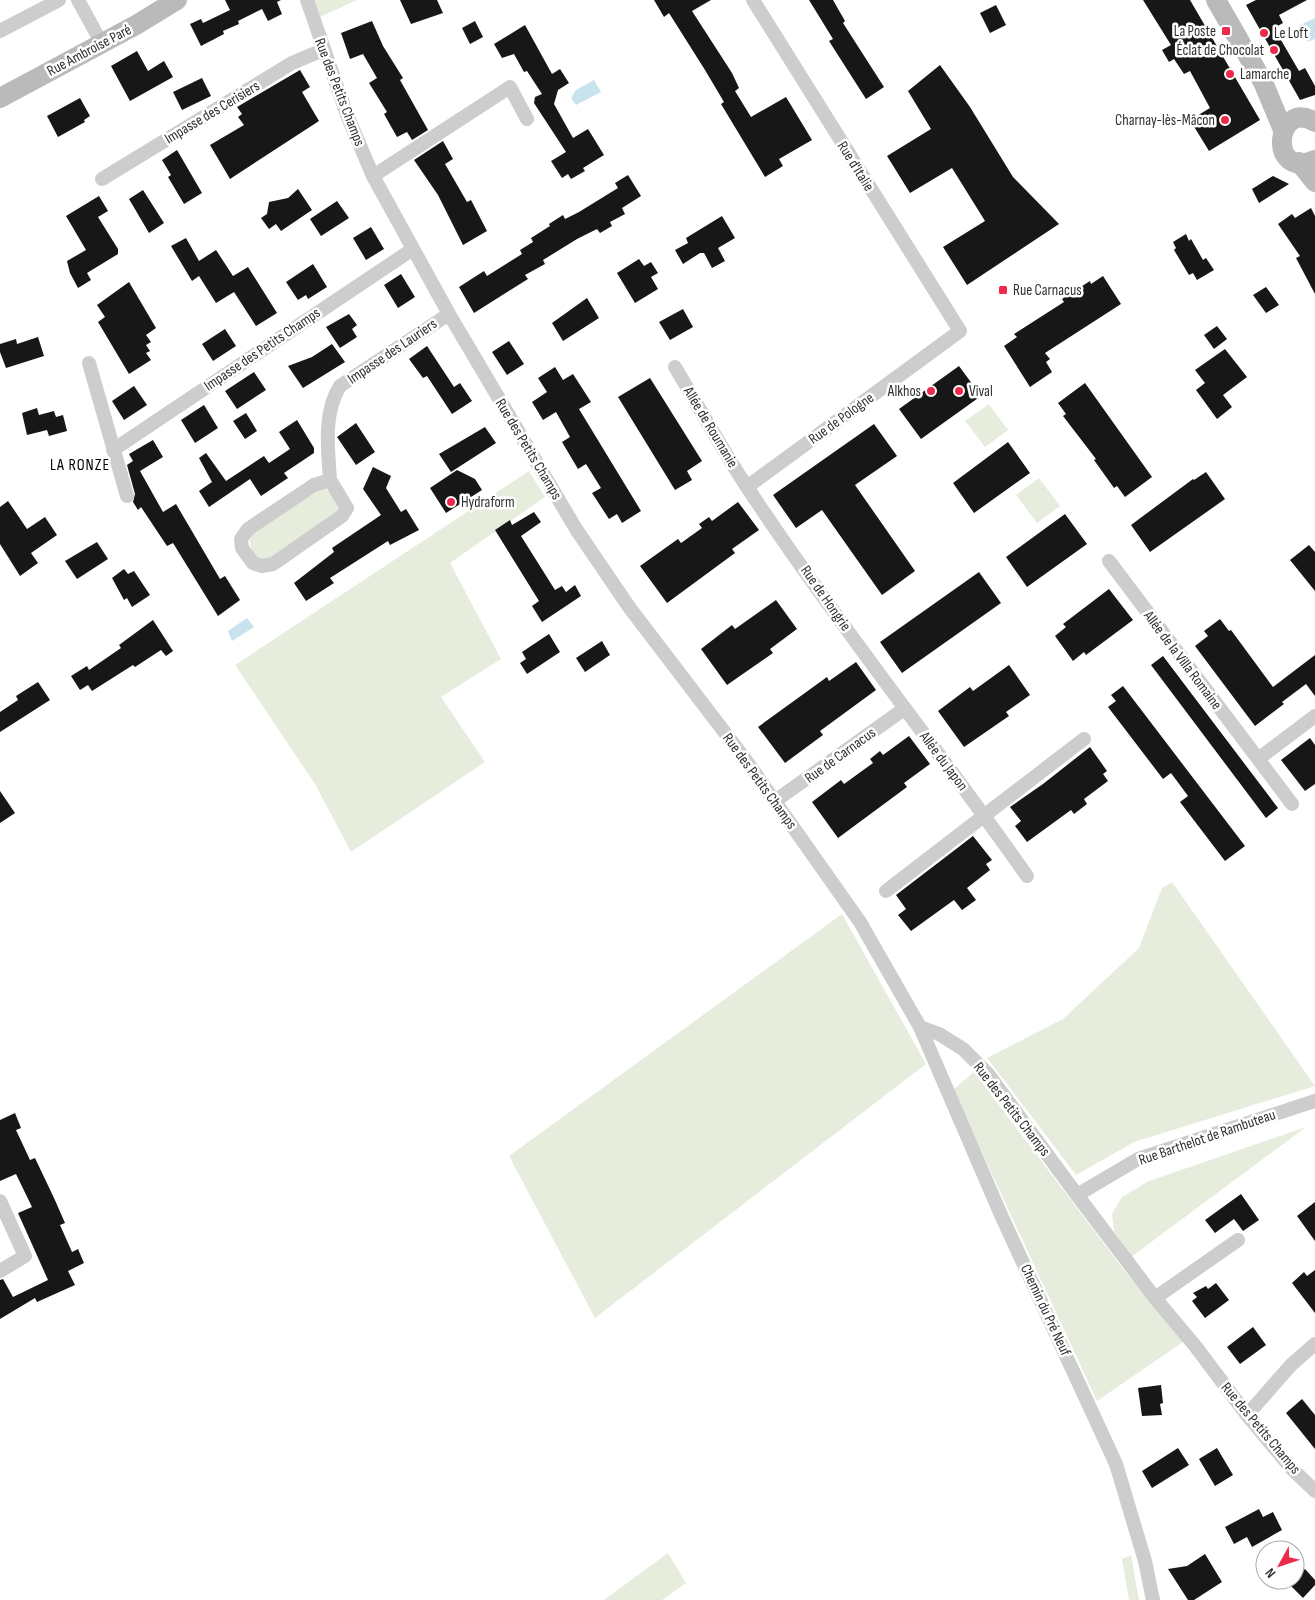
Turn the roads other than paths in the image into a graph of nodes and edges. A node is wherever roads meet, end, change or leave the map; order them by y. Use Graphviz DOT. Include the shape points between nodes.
graph roads {
  1 [pos="59,0"];
  2 [pos="78,0"];
  3 [pos="178,0"];
  4 [pos="306,0"];
  5 [pos="753,0"];
  6 [pos="1216,0"];
  7 [pos="0,32"];
  8 [pos="101,42"];
  9 [pos="323,50"];
  10 [pos="1263,82"];
  11 [pos="0,98"];
  12 [pos="527,119"];
  13 [pos="1310,119"];
  14 [pos="1283,130"];
  15 [pos="1307,161"];
  16 [pos="373,176"];
  17 [pos="102,179"];
  18 [pos="1315,182"];
  19 [pos="413,249"];
  20 [pos="449,314"];
  21 [pos="960,332"];
  22 [pos="89,363"];
  23 [pos="675,367"];
  24 [pos="113,450"];
  25 [pos="330,480"];
  26 [pos="747,487"];
  27 [pos="127,496"];
  28 [pos="1109,561"];
  29 [pos="904,709"];
  30 [pos="1315,716"];
  31 [pos="1084,739"];
  32 [pos="1258,759"];
  33 [pos="775,801"];
  34 [pos="1292,804"];
  35 [pos="984,814"];
  36 [pos="1027,876"];
  37 [pos="886,891"];
  38 [pos="920,1027"];
  39 [pos="1315,1100"];
  40 [pos="1077,1195"];
  41 [pos="0,1201"];
  42 [pos="1238,1240"];
  43 [pos="0,1271"];
  44 [pos="1155,1298"];
  45 [pos="1315,1344"];
  46 [pos="1247,1415"];
  47 [pos="1315,1491"];
  48 [pos="1153,1600"];
  1 -- 7 [label="street"];
  2 -- 8 [label="street"];
  3 -- 8 [label="main road, Rue Ambroise Paré"];
  4 -- 9 [label="street, Rue des Petits Champs"];
  5 -- 21 [label="street, Rue d'Italie"];
  6 -- 10 [label="main road"];
  8 -- 11 [label="main road, Rue Ambroise Paré"];
  9 -- 16 [label="street, Rue des Petits Champs"];
  9 -- 17 [label="street, Impasse des Cerisiers" via="292,64"];
  10 -- 13 [label="main road"];
  10 -- 14 [label="main road"];
  12 -- 16 [label="street" via="510,88"];
  13 -- 14 [label="main road" via="1292,121"];
  14 -- 15 [label="main road" via="1280,144 1284,152 1290,159"];
  15 -- 18 [label="main road"];
  16 -- 19 [label="street, Rue des Petits Champs"];
  19 -- 20 [label="street, Rue des Petits Champs"];
  19 -- 24 [label="street, Impasse des Petits Champs"];
  20 -- 25 [label="street, Impasse des Lauriers" via="340,386 334,396 328,430"];
  20 -- 33 [label="street, Rue des Petits Champs" via="601,567"];
  21 -- 26 [label="street, Rue de Pologne"];
  22 -- 24 [label="street"];
  23 -- 26 [label="street, Allée de Roumanie"];
  24 -- 27 [label="street"];
  25 -- 25 [label="street, Impasse des Lauriers" via="314,485 248,529 241,539 242,548 253,563 262,566 273,564 342,516 347,508"];
  26 -- 29 [label="street, Rue de Hongrie"];
  28 -- 32 [label="street, Allée de la Villa Romaine"];
  29 -- 33 [label="street, Rue de Carnacus"];
  29 -- 35 [label="street, Allée du Japon"];
  30 -- 32 [label="street"];
  31 -- 35 [label="street"];
  32 -- 34 [label="street, Allée de la Villa Romaine"];
  33 -- 38 [label="street, Rue des Petits Champs" via="860,922"];
  35 -- 36 [label="street, Allée du Japon"];
  35 -- 37 [label="street"];
  38 -- 40 [label="street, Rue des Petits Champs" via="939,1034 963,1050 988,1074"];
  38 -- 48 [label="street, Chemin du Pré Neuf" via="1001,1215 1116,1464 1145,1561"];
  39 -- 40 [label="street, Rue Barthelot de Rambuteau" via="1138,1158"];
  40 -- 44 [label="street, Rue des Petits Champs"];
  41 -- 43 [label="street" via="25,1256"];
  42 -- 44 [label="street"];
  44 -- 46 [label="street, Rue des Petits Champs"];
  45 -- 46 [label="street" via="1291,1365"];
  46 -- 47 [label="street, Rue des Petits Champs"];
}
